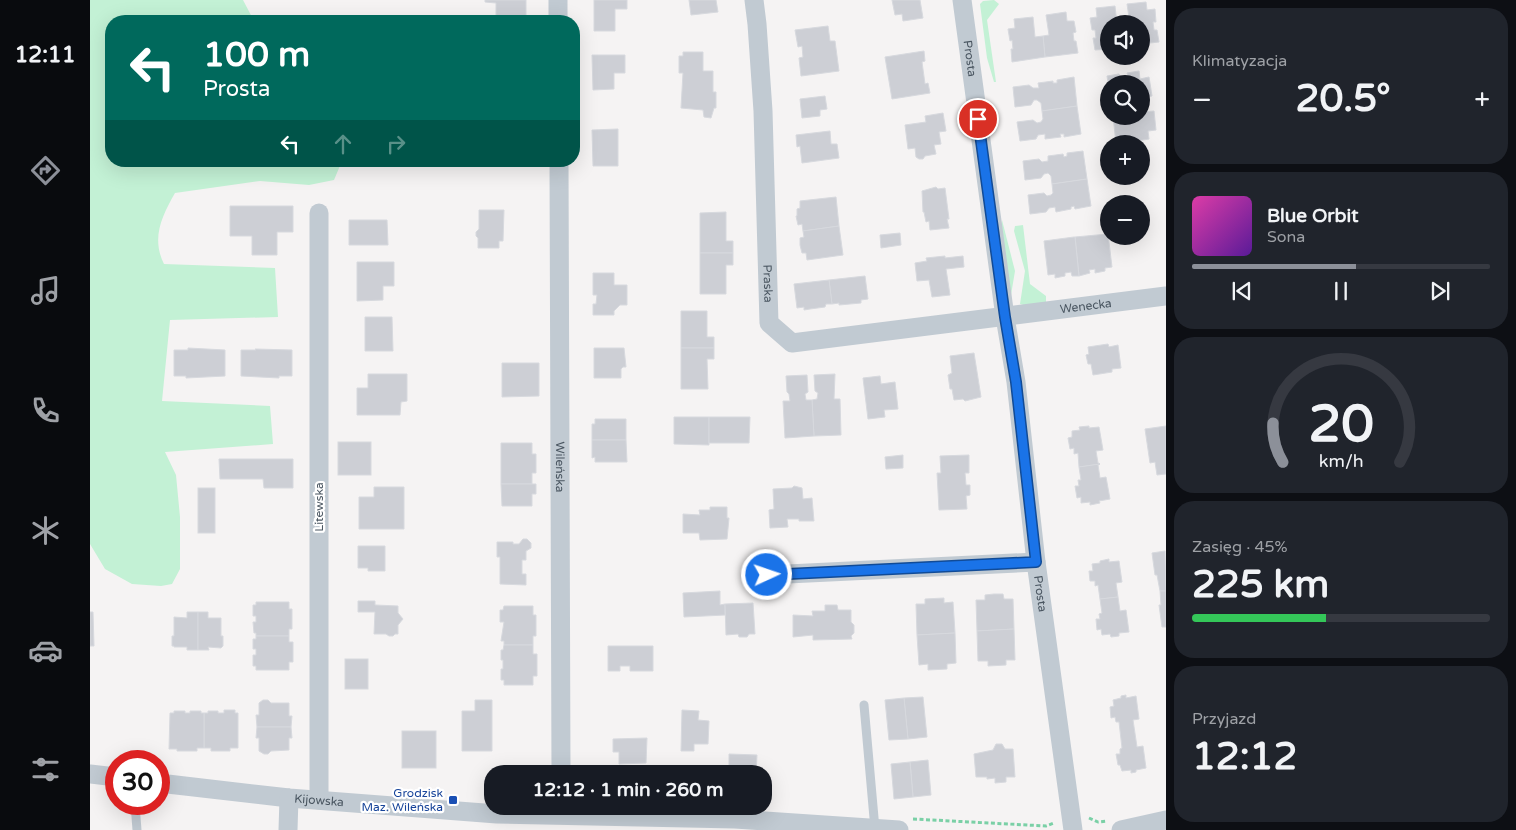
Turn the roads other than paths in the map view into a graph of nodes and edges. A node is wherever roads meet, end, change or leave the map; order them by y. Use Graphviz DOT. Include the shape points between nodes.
graph roads {
  1 [pos="558,0"];
  2 [pos="754,0"];
  3 [pos="962,0"];
  4 [pos="558,15"];
  5 [pos="559,167"];
  6 [pos="320,213"];
  7 [pos="1166,296"];
  8 [pos="1005,317"];
  9 [pos="1036,562"];
  10 [pos="767,575"];
  11 [pos="864,704"];
  12 [pos="561,765"];
  13 [pos="90,774"];
  14 [pos="105,776"];
  15 [pos="170,784"];
  16 [pos="290,798"];
  17 [pos="319,800"];
  18 [pos="484,813"];
  19 [pos="136,815"];
  20 [pos="658,815"];
  21 [pos="1166,820"];
  22 [pos="875,829"];
  23 [pos="137,830"];
  24 [pos="288,830"];
  25 [pos="899,830"];
  26 [pos="1073,830"];
  27 [pos="1121,830"];
  1 -- 4 [label="street"];
  2 -- 8 [label="street, Praska" via="763,111 769,322 792,343"];
  3 -- 8 [label="street, Prosta"];
  5 -- 12 [label="street, Wileńska"];
  6 -- 17 [label="street, Litewska"];
  7 -- 8 [label="street, Wenecka"];
  8 -- 9 [label="street, Prosta" via="1016,382"];
  9 -- 10 [label="street"];
  9 -- 26 [label="street, Prosta"];
  11 -- 22 [label="lane"];
  13 -- 14 [label="street"];
  15 -- 16 [label="street, Kijowska"];
  16 -- 17 [label="street, Kijowska"];
  16 -- 24 [label="street"];
  17 -- 18 [label="street, Kijowska"];
  19 -- 23 [label="lane"];
  20 -- 22 [label="street, Kijowska"];
  21 -- 27 [label="street"];
  22 -- 25 [label="street, Kijowska"];
}
